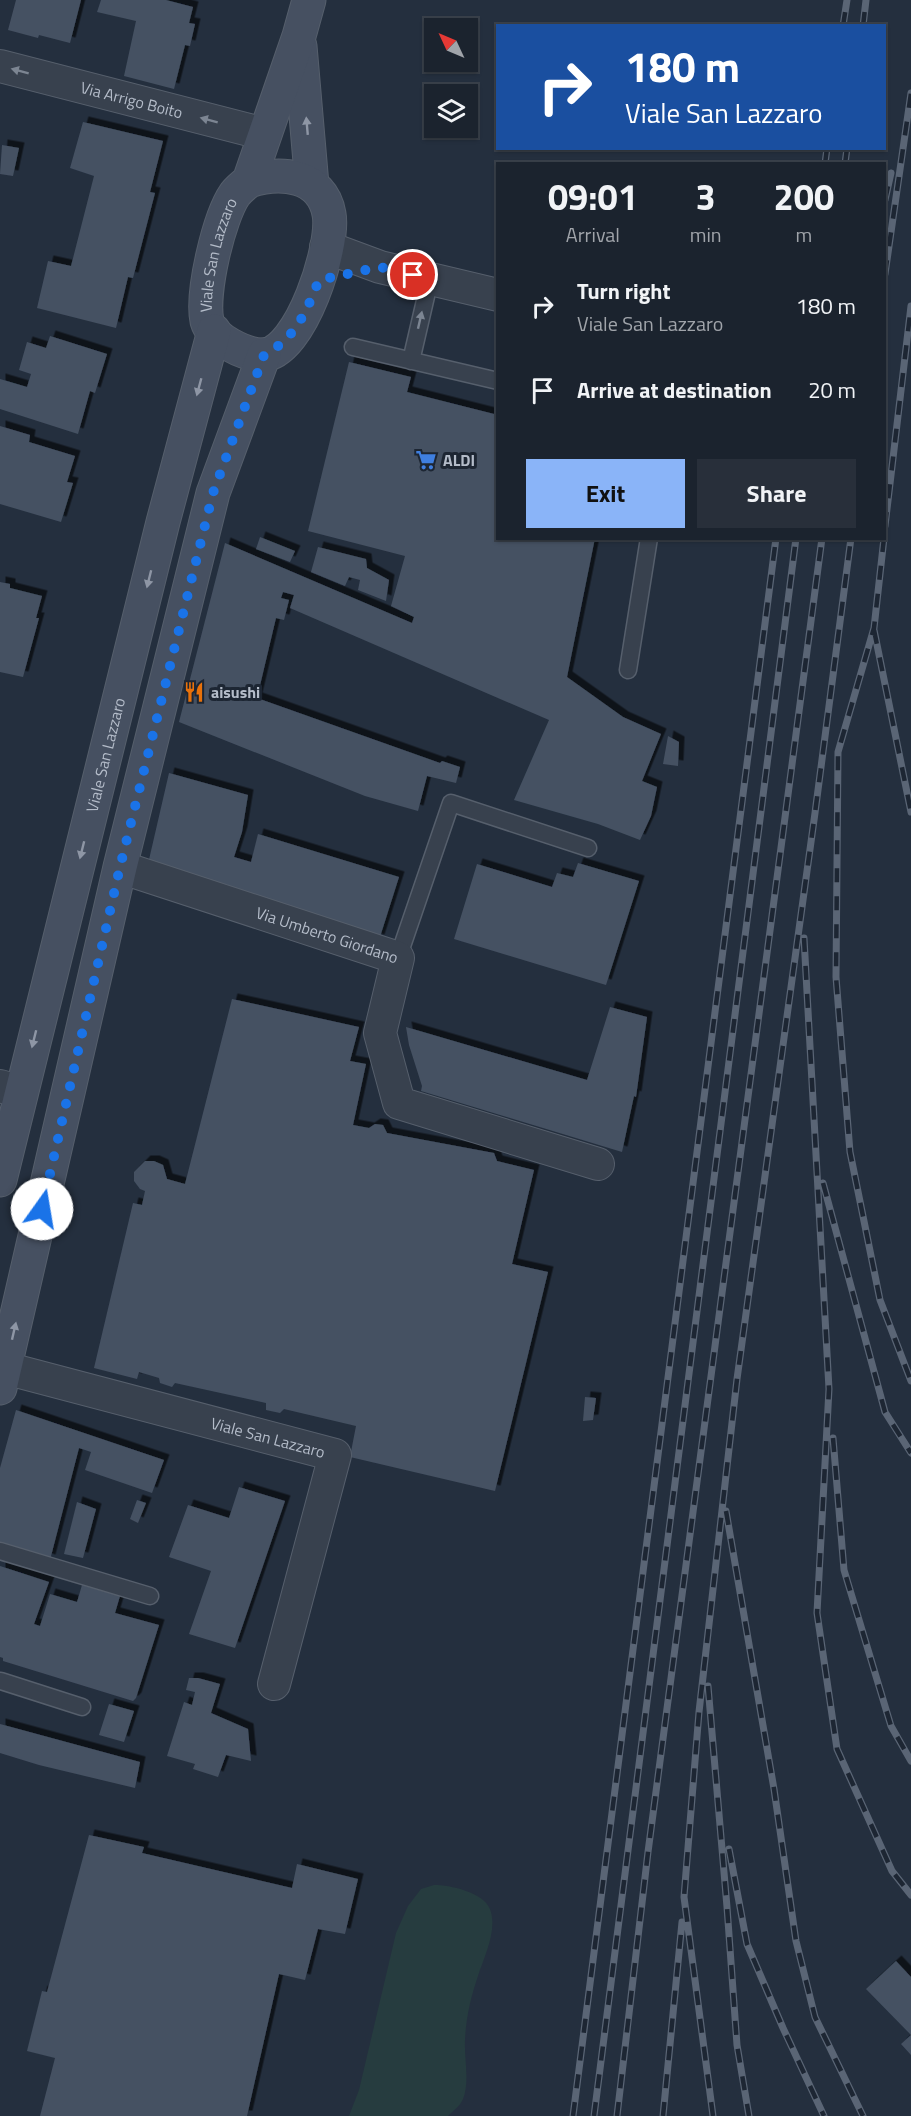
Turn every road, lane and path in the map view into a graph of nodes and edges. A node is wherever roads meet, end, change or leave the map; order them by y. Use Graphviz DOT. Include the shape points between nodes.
graph roads {
  1 [pos="309,0"];
  2 [pos="299,36"];
  3 [pos="0,66"];
  4 [pos="265,134"];
  5 [pos="249,181"];
  6 [pos="312,185"];
  7 [pos="326,247"];
  8 [pos="380,267"];
  9 [pos="430,279"];
  10 [pos="319,280"];
  11 [pos="496,295"];
  12 [pos="214,331"];
  13 [pos="353,347"];
  14 [pos="264,355"];
  15 [pos="411,361"];
  16 [pos="496,381"];
  17 [pos="649,540"];
  18 [pos="628,670"];
  19 [pos="588,848"];
  20 [pos="120,867"];
  21 [pos="398,958"];
  22 [pos="11,1089"];
  23 [pos="598,1164"];
  24 [pos="0,1180"];
  25 [pos="3,1378"];
  26 [pos="0,1551"];
  27 [pos="150,1596"];
  28 [pos="2,1681"];
  29 [pos="274,1684"];
  30 [pos="82,1707"];
  1 -- 2 [label="main road, Viale San Lazzaro"];
  2 -- 4 [label="main road, Viale San Lazzaro"];
  6 -- 2 [label="main road, Viale San Lazzaro, one-way"];
  4 -- 3 [label="street, Via Arrigo Boito, one-way"];
  4 -- 5 [label="main road, Viale San Lazzaro"];
  5 -- 6 [label="main road, Viale San Lazzaro" via="264,176 289,176"];
  5 -- 12 [label="main road, Viale San Lazzaro" via="226,210 207,280 208,324"];
  6 -- 7 [label="main road, Viale San Lazzaro" via="329,212"];
  7 -- 8 [label="street"];
  7 -- 10 [label="main road, Viale San Lazzaro"];
  8 -- 9 [label="street"];
  8 -- 10 [label="street"];
  9 -- 11 [label="street"];
  15 -- 9 [label="lane, one-way"];
  10 -- 14 [label="main road, Viale San Lazzaro" via="304,317 280,346"];
  12 -- 14 [label="main road, Viale San Lazzaro" via="240,350"];
  12 -- 22 [label="main road, Viale San Lazzaro, one-way"];
  13 -- 15 [label="lane"];
  14 -- 20 [label="main road, Viale San Lazzaro" via="213,493"];
  15 -- 16 [label="lane"];
  17 -- 18 [label="lane"];
  19 -- 21 [label="lane" via="450,803"];
  20 -- 21 [label="street, Via Umberto Giordano"];
  25 -- 20 [label="main road, Viale San Lazzaro, one-way"];
  21 -- 23 [label="street, Via Umberto Giordano" via="380,1033 399,1103"];
  22 -- 24 [label="main road, Viale San Lazzaro"];
  25 -- 29 [label="street, Viale San Lazzaro" via="335,1455"];
  26 -- 27 [label="lane"];
  28 -- 30 [label="lane"];
}
